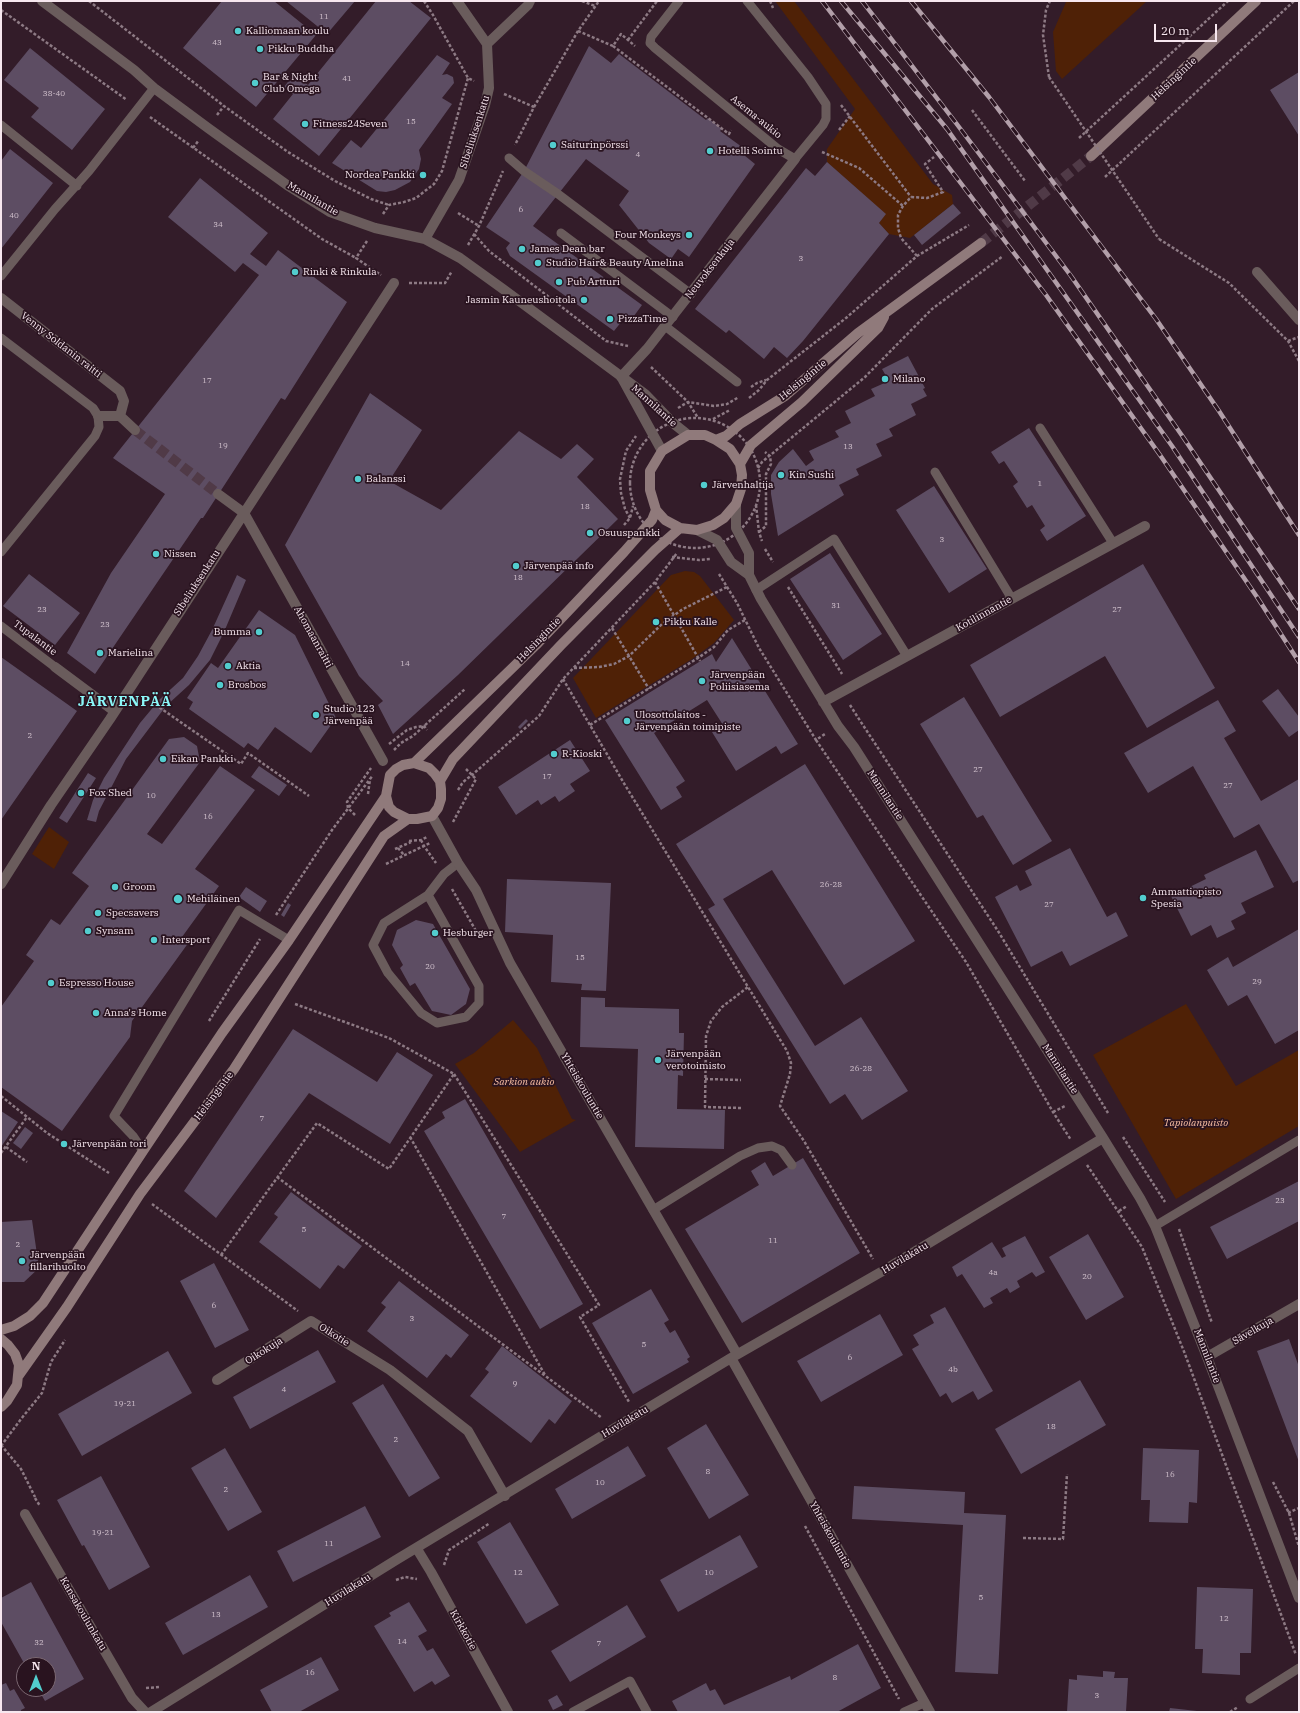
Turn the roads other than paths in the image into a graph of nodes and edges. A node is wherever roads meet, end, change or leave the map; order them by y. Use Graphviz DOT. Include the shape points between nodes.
graph roads {
  1 [pos="42,1"];
  2 [pos="457,1"];
  3 [pos="530,1"];
  4 [pos="679,1"];
  5 [pos="747,1"];
  6 [pos="1256,1"];
  7 [pos="487,44"];
  8 [pos="154,88"];
  9 [pos="1,125"];
  10 [pos="1091,156"];
  11 [pos="509,158"];
  12 [pos="795,159"];
  13 [pos="77,186"];
  14 [pos="561,233"];
  15 [pos="425,239"];
  16 [pos="981,243"];
  17 [pos="1256,272"];
  18 [pos="1,276"];
  19 [pos="394,283"];
  20 [pos="691,294"];
  21 [pos="1,298"];
  22 [pos="886,314"];
  23 [pos="673,317"];
  24 [pos="1299,320"];
  25 [pos="665,326"];
  26 [pos="1,338"];
  27 [pos="621,377"];
  28 [pos="737,382"];
  29 [pos="98,416"];
  30 [pos="120,416"];
  31 [pos="1040,428"];
  32 [pos="135,430"];
  33 [pos="688,435"];
  34 [pos="716,440"];
  35 [pos="662,451"];
  36 [pos="740,464"];
  37 [pos="935,472"];
  38 [pos="218,494"];
  39 [pos="736,504"];
  40 [pos="656,510"];
  41 [pos="244,513"];
  42 [pos="1145,526"];
  43 [pos="680,528"];
  44 [pos="697,530"];
  45 [pos="1113,543"];
  46 [pos="1,552"];
  47 [pos="749,575"];
  48 [pos="756,590"];
  49 [pos="1012,599"];
  50 [pos="1,626"];
  51 [pos="907,656"];
  52 [pos="55,667"];
  53 [pos="823,702"];
  54 [pos="114,711"];
  55 [pos="382,761"];
  56 [pos="414,763"];
  57 [pos="440,781"];
  58 [pos="386,796"];
  59 [pos="432,816"];
  60 [pos="408,819"];
  61 [pos="458,863"];
  62 [pos="1,884"];
  63 [pos="428,895"];
  64 [pos="289,940"];
  65 [pos="1103,1138"];
  66 [pos="1299,1140"];
  67 [pos="143,1151"];
  68 [pos="792,1165"];
  69 [pos="653,1210"];
  70 [pos="1155,1226"];
  71 [pos="1299,1304"];
  72 [pos="311,1321"];
  73 [pos="1,1330"];
  74 [pos="1,1339"];
  75 [pos="734,1356"];
  76 [pos="1208,1357"];
  77 [pos="19,1375"];
  78 [pos="216,1380"];
  79 [pos="1,1407"];
  80 [pos="505,1496"];
  81 [pos="25,1514"];
  82 [pos="417,1549"];
  83 [pos="1295,1575"];
  84 [pos="1299,1598"];
  85 [pos="1299,1668"];
  86 [pos="1250,1699"];
  87 [pos="924,1703"];
  88 [pos="145,1712"];
  89 [pos="151,1712"];
  90 [pos="508,1712"];
  91 [pos="573,1712"];
  92 [pos="647,1712"];
  93 [pos="904,1712"];
  94 [pos="930,1712"];
  1 -- 8 [label="street, Mannilantie"];
  2 -- 7 [label="street"];
  3 -- 7 [label="street"];
  4 -- 12 [label="lane, Asema-aukio" via="651,37 650,42 778,149"];
  5 -- 12 [label="lane" via="808,77 826,104 826,119 823,125"];
  6 -- 10 [label="main road, Helsingintie"];
  7 -- 15 [label="street, Sibeliuksenkatu" via="489,88 485,105 459,180"];
  8 -- 13 [label="lane"];
  8 -- 15 [label="street, Mannilantie" via="287,185 330,212 375,228"];
  9 -- 13 [label="lane"];
  11 -- 20 [label="lane"];
  12 -- 20 [label="street, Neuvoksenkuja"];
  13 -- 18 [label="lane"];
  14 -- 23 [label="lane"];
  15 -- 27 [label="street, Mannilantie" via="460,258"];
  16 -- 22 [label="main road, Helsingintie"];
  17 -- 24 [label="street"];
  19 -- 41 [label="street, Sibeliuksenkatu"];
  20 -- 23 [label="street, Neuvoksenkuja"];
  21 -- 30 [label="street, Venny Soldanin raitti" via="120,391 124,402"];
  22 -- 34 [label="main road, Helsingintie" via="858,333 785,396 740,424 726,436"];
  22 -- 36 [label="main road, Helsingintie" via="878,328 802,402 751,445"];
  23 -- 25 [label="street, Neuvoksenkuja"];
  25 -- 27 [label="street, Neuvoksenkuja"];
  25 -- 28 [label="lane"];
  26 -- 29 [label="lane" via="93,408"];
  27 -- 33 [label="street, Mannilantie" via="645,394"];
  27 -- 35 [label="street, Mannilantie"];
  29 -- 30 [label="street"];
  29 -- 46 [label="lane" via="99,427 96,436"];
  30 -- 32 [label="street"];
  31 -- 45 [label="lane"];
  33 -- 34 [label="main road" via="705,435"];
  33 -- 35 [label="main road"];
  34 -- 36 [label="main road" via="730,449"];
  35 -- 40 [label="main road" via="650,471 650,490"];
  36 -- 39 [label="main road" via="741,489"];
  37 -- 49 [label="lane"];
  38 -- 41 [label="street"];
  39 -- 44 [label="main road" via="724,518"];
  39 -- 47 [label="street, Mannilantie" via="736,528 749,553"];
  40 -- 43 [label="main road" via="665,520"];
  40 -- 56 [label="main road, Helsingintie" via="652,520 633,542 536,645"];
  41 -- 54 [label="street, Sibeliuksenkatu"];
  41 -- 55 [label="street, Ahomaanraitti"];
  42 -- 45 [label="street, Kotilinnantie"];
  43 -- 44 [label="main road"];
  43 -- 57 [label="main road, Helsingintie" via="561,645 453,759"];
  44 -- 47 [label="street, Mannilantie" via="717,540 731,562"];
  45 -- 49 [label="street, Kotilinnantie"];
  47 -- 48 [label="street, Mannilantie"];
  48 -- 51 [label="lane" via="834,539"];
  48 -- 53 [label="street, Mannilantie"];
  49 -- 51 [label="street, Kotilinnantie"];
  50 -- 52 [label="lane, Tupalantie"];
  51 -- 53 [label="street, Kotilinnantie"];
  52 -- 54 [label="street"];
  53 -- 65 [label="street, Mannilantie"];
  54 -- 62 [label="street, Sibeliuksenkatu"];
  56 -- 57 [label="main road" via="428,768"];
  56 -- 58 [label="main road" via="403,765 390,775"];
  57 -- 59 [label="main road" via="441,799"];
  58 -- 60 [label="main road" via="389,807"];
  58 -- 64 [label="main road"];
  59 -- 60 [label="main road"];
  59 -- 61 [label="street, Yhteiskouluntie"];
  60 -- 77 [label="main road, Helsingintie" via="384,836 234,1069 140,1194 67,1307"];
  61 -- 63 [label="lane" via="444,874"];
  61 -- 69 [label="street, Yhteiskouluntie" via="476,890 510,963"];
  63 -- 63 [label="lane" via="384,923 373,945 388,972 421,1013 437,1023 466,1017 479,1002 479,986"];
  64 -- 67 [label="main road" via="222,1033"];
  64 -- 67 [label="lane" via="239,910 114,1116"];
  65 -- 70 [label="street, Mannilantie"];
  65 -- 75 [label="street, Huvilakatu" via="882,1272"];
  66 -- 70 [label="lane"];
  67 -- 73 [label="main road" via="43,1303 30,1316 14,1326"];
  68 -- 69 [label="lane" via="780,1150 772,1146 758,1148 740,1156"];
  69 -- 75 [label="street, Yhteiskouluntie"];
  70 -- 76 [label="street, Mannilantie"];
  71 -- 76 [label="street, Sävelkuja"];
  72 -- 78 [label="street, Oikokuja"];
  72 -- 80 [label="street, Oikotie" via="390,1370 468,1431"];
  74 -- 77 [label="main road" via="15,1354"];
  75 -- 80 [label="street, Huvilakatu"];
  75 -- 87 [label="street, Yhteiskouluntie"];
  76 -- 83 [label="street, Mannilantie"];
  77 -- 79 [label="main road" via="14,1392"];
  80 -- 82 [label="street, Huvilakatu"];
  81 -- 88 [label="street, Kansakoulunkatu" via="132,1698"];
  82 -- 89 [label="street, Huvilakatu"];
  82 -- 90 [label="street, Kirkkotie"];
  83 -- 84 [label="street, Mannilantie"];
  85 -- 86 [label="lane"];
  87 -- 93 [label="lane"];
  87 -- 94 [label="street, Yhteiskouluntie"];
  91 -- 92 [label="lane" via="630,1681"];
}
